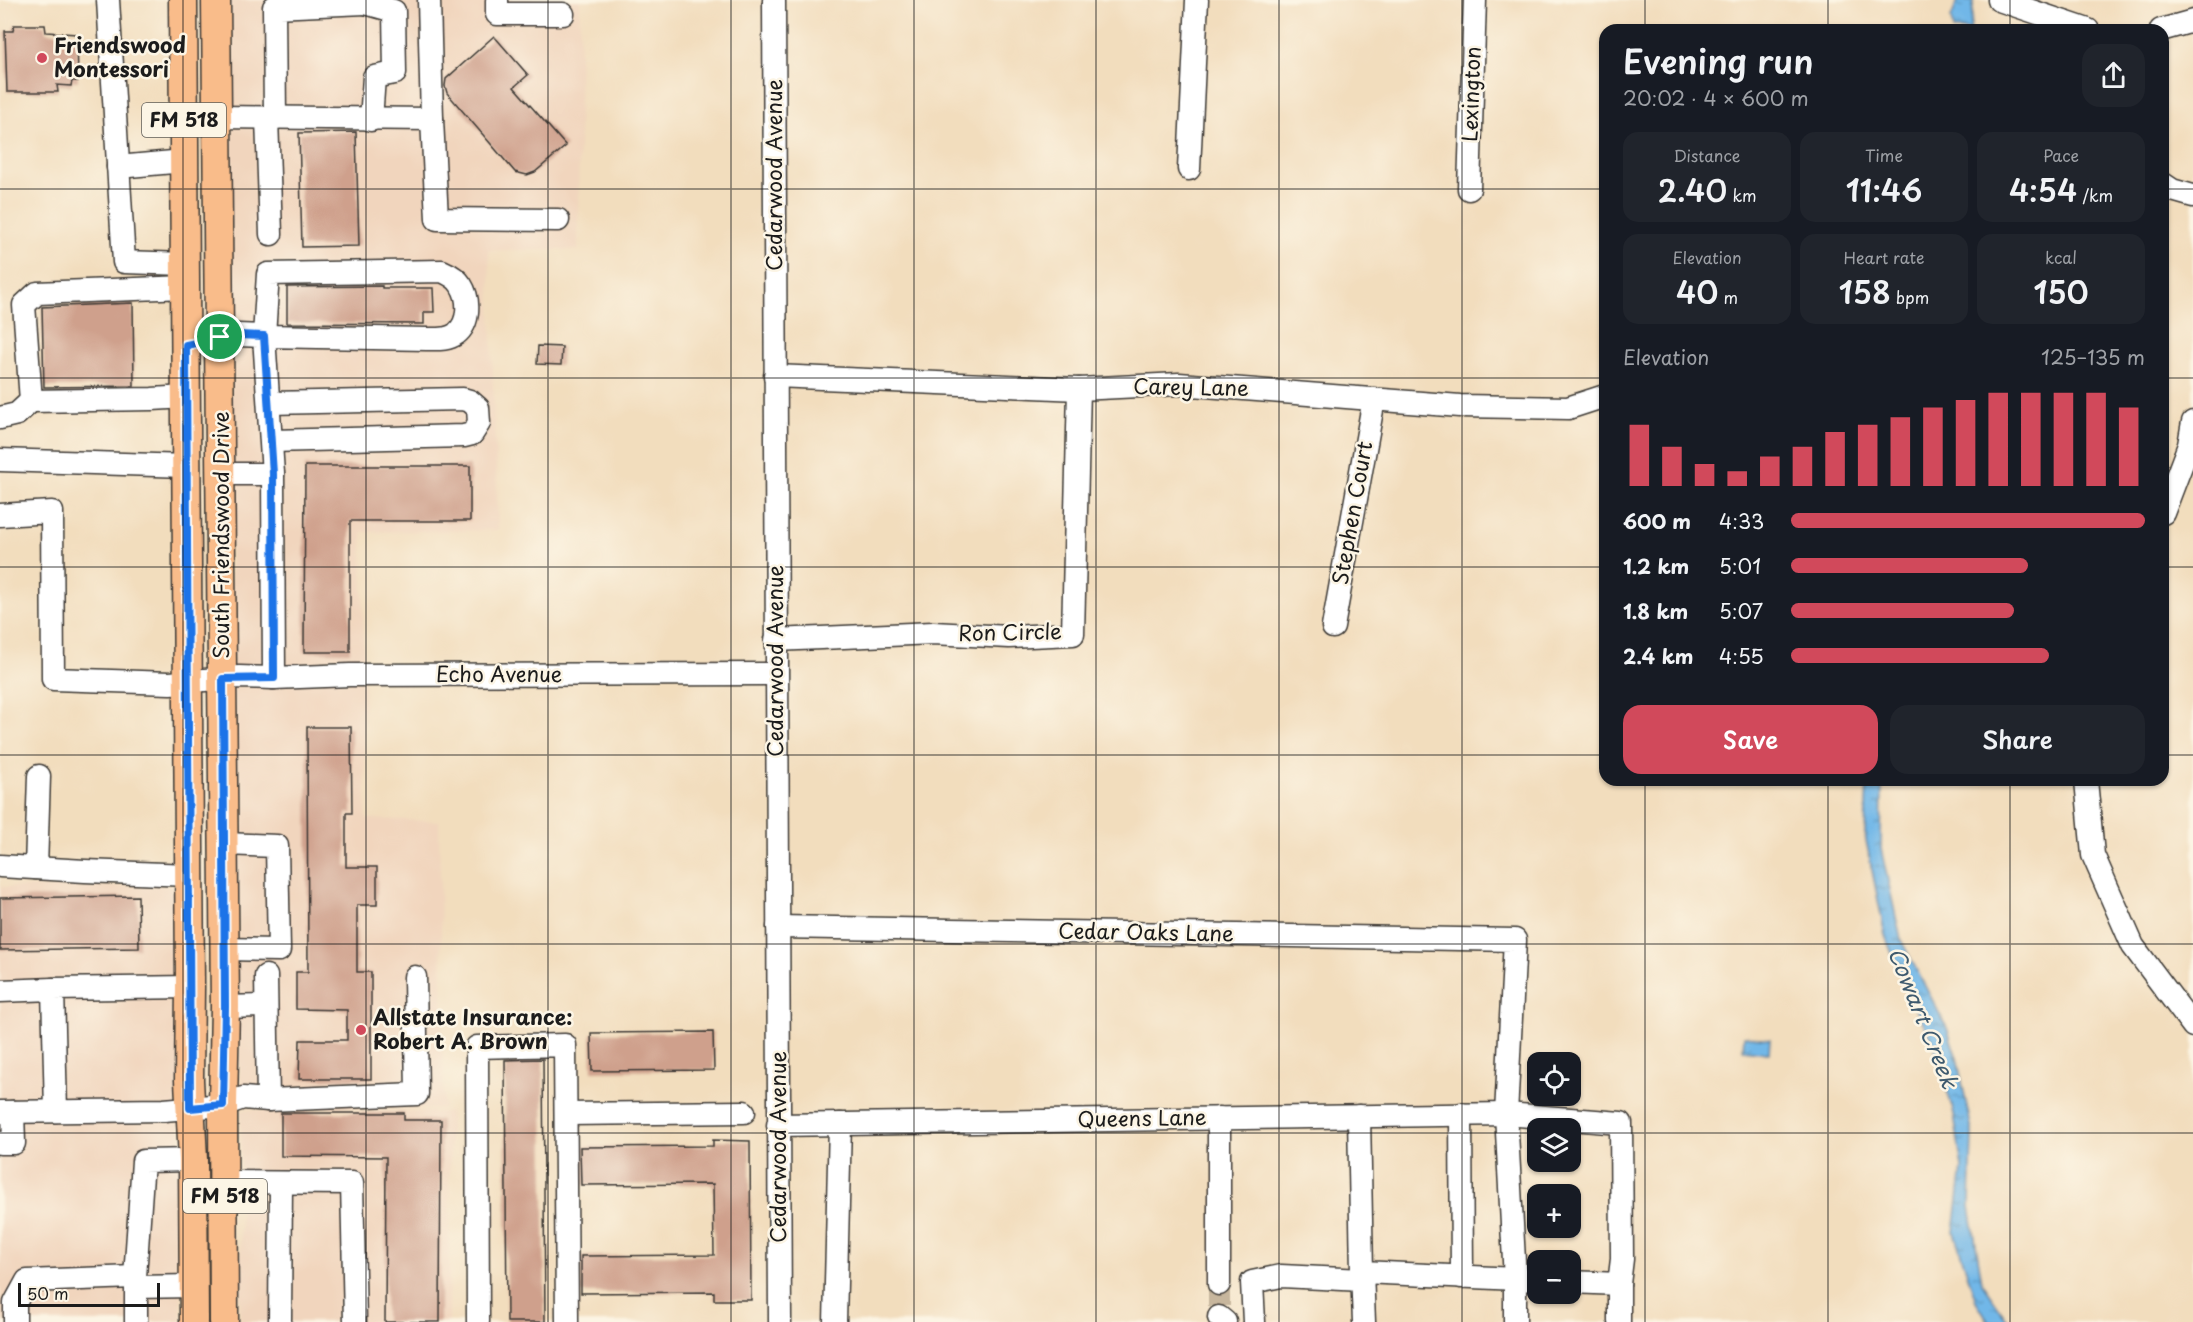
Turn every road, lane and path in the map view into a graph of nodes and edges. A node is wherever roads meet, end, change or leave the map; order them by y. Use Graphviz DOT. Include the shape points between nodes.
graph roads {
  1 [pos="108,0"];
  2 [pos="183,0"];
  3 [pos="216,0"];
  4 [pos="429,0"];
  5 [pos="774,0"];
  6 [pos="1197,0"];
  7 [pos="1475,0"];
  8 [pos="2000,0"];
  9 [pos="365,2"];
  10 [pos="491,10"];
  11 [pos="563,14"];
  12 [pos="2193,21"];
  13 [pos="2070,24"];
  14 [pos="2169,28"];
  15 [pos="218,117"];
  16 [pos="271,118"];
  17 [pos="432,119"];
  18 [pos="371,120"];
  19 [pos="184,161"];
  20 [pos="118,167"];
  21 [pos="1189,169"];
  22 [pos="2169,188"];
  23 [pos="1469,189"];
  24 [pos="2193,196"];
  25 [pos="558,220"];
  26 [pos="271,234"];
  27 [pos="185,275"];
  28 [pos="264,336"];
  29 [pos="220,337"];
  30 [pos="186,345"];
  31 [pos="775,376"];
  32 [pos="1079,389"];
  33 [pos="186,397"];
  34 [pos="1599,398"];
  35 [pos="1374,399"];
  36 [pos="381,400"];
  37 [pos="31,401"];
  38 [pos="269,404"];
  39 [pos="0,418"];
  40 [pos="2193,422"];
  41 [pos="381,438"];
  42 [pos="272,441"];
  43 [pos="0,460"];
  44 [pos="186,466"];
  45 [pos="221,474"];
  46 [pos="273,474"];
  47 [pos="2169,497"];
  48 [pos="0,515"];
  49 [pos="1333,627"];
  50 [pos="776,640"];
  51 [pos="776,674"];
  52 [pos="274,678"];
  53 [pos="223,679"];
  54 [pos="188,682"];
  55 [pos="39,776"];
  56 [pos="2087,786"];
  57 [pos="224,844"];
  58 [pos="0,866"];
  59 [pos="36,868"];
  60 [pos="189,875"];
  61 [pos="777,927"];
  62 [pos="224,949"];
  63 [pos="266,976"];
  64 [pos="415,977"];
  65 [pos="190,987"];
  66 [pos="53,989"];
  67 [pos="0,991"];
  68 [pos="266,1006"];
  69 [pos="225,1007"];
  70 [pos="2193,1026"];
  71 [pos="268,1100"];
  72 [pos="223,1105"];
  73 [pos="190,1108"];
  74 [pos="7,1112"];
  75 [pos="56,1112"];
  76 [pos="744,1112"];
  77 [pos="567,1114"];
  78 [pos="1461,1114"];
  79 [pos="1506,1114"];
  80 [pos="1359,1116"];
  81 [pos="1219,1118"];
  82 [pos="840,1124"];
  83 [pos="778,1125"];
  84 [pos="0,1143"];
  85 [pos="193,1160"];
  86 [pos="225,1182"];
  87 [pos="281,1183"];
  88 [pos="1363,1276"];
  89 [pos="1462,1277"];
  90 [pos="1515,1279"];
  91 [pos="1527,1280"];
  92 [pos="136,1282"];
  93 [pos="1581,1282"];
  94 [pos="1219,1284"];
  95 [pos="1619,1284"];
  96 [pos="193,1286"];
  97 [pos="15,1322"];
  98 [pos="136,1322"];
  99 [pos="194,1322"];
  100 [pos="224,1322"];
  101 [pos="280,1322"];
  102 [pos="356,1322"];
  103 [pos="478,1322"];
  104 [pos="567,1322"];
  105 [pos="780,1322"];
  106 [pos="836,1322"];
  107 [pos="1254,1322"];
  108 [pos="1364,1322"];
  109 [pos="1515,1322"];
  110 [pos="1619,1322"];
  1 -- 20 [label="street"];
  2 -- 19 [label="main road, South Friendswood Drive / FM 518"];
  3 -- 15 [label="main road, South Friendswood Drive / FM 518"];
  4 -- 17 [label="street"];
  5 -- 31 [label="street, Cedarwood Avenue"];
  6 -- 21 [label="street"];
  7 -- 23 [label="street, Lexington"];
  8 -- 13 [label="street"];
  9 -- 16 [label="street" via="274,7"];
  9 -- 18 [label="street" via="394,11 395,73 374,76"];
  10 -- 11 [label="street"];
  12 -- 14 [label="street"];
  15 -- 16 [label="street"];
  15 -- 29 [label="main road, South Friendswood Drive / FM 518"];
  16 -- 18 [label="street"];
  16 -- 26 [label="street"];
  17 -- 18 [label="street"];
  17 -- 25 [label="street" via="437,219"];
  19 -- 20 [label="street"];
  19 -- 27 [label="main road, South Friendswood Drive / FM 518"];
  20 -- 27 [label="street" via="124,262"];
  22 -- 24 [label="street"];
  27 -- 30 [label="main road, South Friendswood Drive / FM 518"];
  27 -- 37 [label="street" via="37,294 24,305"];
  28 -- 28 [label="street" via="446,339 463,326 466,298 461,285 442,271 268,274"];
  28 -- 29 [label="street"];
  28 -- 38 [label="street"];
  29 -- 30 [label="street"];
  29 -- 45 [label="main road, South Friendswood Drive / FM 518"];
  30 -- 33 [label="main road, South Friendswood Drive / FM 518"];
  31 -- 32 [label="street, Carey Lane"];
  31 -- 50 [label="street, Cedarwood Avenue"];
  32 -- 35 [label="street, Carey Lane" via="1179,384"];
  32 -- 50 [label="street, Ron Circle" via="1072,634 1009,637 933,633"];
  33 -- 37 [label="street"];
  33 -- 44 [label="main road, South Friendswood Drive / FM 518"];
  34 -- 35 [label="street, Carey Lane" via="1568,408"];
  35 -- 49 [label="street, Stephen Court"];
  36 -- 38 [label="street"];
  36 -- 41 [label="street"];
  36 -- 41 [label="street" via="463,399 478,408 479,423 472,434 464,436"];
  37 -- 39 [label="street" via="17,414"];
  38 -- 42 [label="street"];
  40 -- 47 [label="street" via="2189,445"];
  41 -- 42 [label="street"];
  42 -- 46 [label="street"];
  43 -- 44 [label="street"];
  44 -- 54 [label="main road, South Friendswood Drive / FM 518"];
  45 -- 46 [label="street"];
  45 -- 53 [label="main road, South Friendswood Drive / FM 518"];
  46 -- 52 [label="street"];
  48 -- 54 [label="street, Echo Avenue" via="52,512 53,679"];
  50 -- 51 [label="street, Cedarwood Avenue"];
  51 -- 52 [label="street, Echo Avenue"];
  51 -- 61 [label="street, Cedarwood Avenue"];
  52 -- 53 [label="street, Echo Avenue"];
  53 -- 54 [label="street, Echo Avenue"];
  53 -- 57 [label="main road, South Friendswood Drive / FM 518"];
  54 -- 60 [label="main road, South Friendswood Drive / FM 518"];
  55 -- 59 [label="street"];
  56 -- 70 [label="street" via="2093,855 2133,946"];
  57 -- 62 [label="main road, South Friendswood Drive / FM 518"];
  57 -- 62 [label="street" via="277,846 279,950"];
  58 -- 59 [label="street"];
  59 -- 60 [label="street"];
  60 -- 65 [label="main road, South Friendswood Drive / FM 518"];
  61 -- 79 [label="street, Cedar Oaks Lane" via="1515,940"];
  61 -- 83 [label="street, Cedarwood Avenue"];
  62 -- 69 [label="main road, South Friendswood Drive / FM 518"];
  63 -- 68 [label="street"];
  64 -- 71 [label="street" via="417,1095"];
  65 -- 66 [label="street"];
  65 -- 73 [label="main road, South Friendswood Drive / FM 518"];
  66 -- 67 [label="street"];
  66 -- 75 [label="street"];
  68 -- 69 [label="street"];
  68 -- 71 [label="street"];
  69 -- 72 [label="main road, South Friendswood Drive / FM 518"];
  71 -- 72 [label="street" via="243,1098"];
  72 -- 73 [label="street"];
  72 -- 86 [label="main road, South Friendswood Drive / FM 518"];
  73 -- 75 [label="street"];
  73 -- 85 [label="main road, South Friendswood Drive / FM 518"];
  74 -- 75 [label="street"];
  74 -- 84 [label="street" via="14,1143"];
  76 -- 77 [label="street"];
  77 -- 103 [label="street" via="565,1045 477,1047"];
  77 -- 104 [label="street"];
  78 -- 79 [label="street, Queens Lane"];
  78 -- 80 [label="street, Queens Lane"];
  78 -- 89 [label="street"];
  79 -- 90 [label="street"];
  79 -- 95 [label="street, Queens Lane" via="1621,1123"];
  80 -- 81 [label="street, Queens Lane"];
  80 -- 88 [label="street"];
  81 -- 82 [label="street, Queens Lane"];
  81 -- 94 [label="street"];
  82 -- 83 [label="street, Queens Lane"];
  82 -- 106 [label="street"];
  83 -- 105 [label="street, Cedarwood Avenue"];
  85 -- 92 [label="street" via="143,1161"];
  85 -- 96 [label="main road, South Friendswood Drive / FM 518"];
  86 -- 87 [label="street"];
  86 -- 100 [label="main road, South Friendswood Drive / FM 518"];
  87 -- 101 [label="street"];
  87 -- 102 [label="street" via="352,1183"];
  88 -- 89 [label="street"];
  88 -- 107 [label="street" via="1281,1276 1252,1282"];
  88 -- 108 [label="street"];
  89 -- 90 [label="street"];
  90 -- 91 [label="street"];
  90 -- 109 [label="street"];
  92 -- 96 [label="street"];
  92 -- 97 [label="street" via="27,1281 15,1303"];
  92 -- 98 [label="street"];
  93 -- 95 [label="street"];
  95 -- 110 [label="street"];
  96 -- 99 [label="main road, South Friendswood Drive / FM 518"];
}
